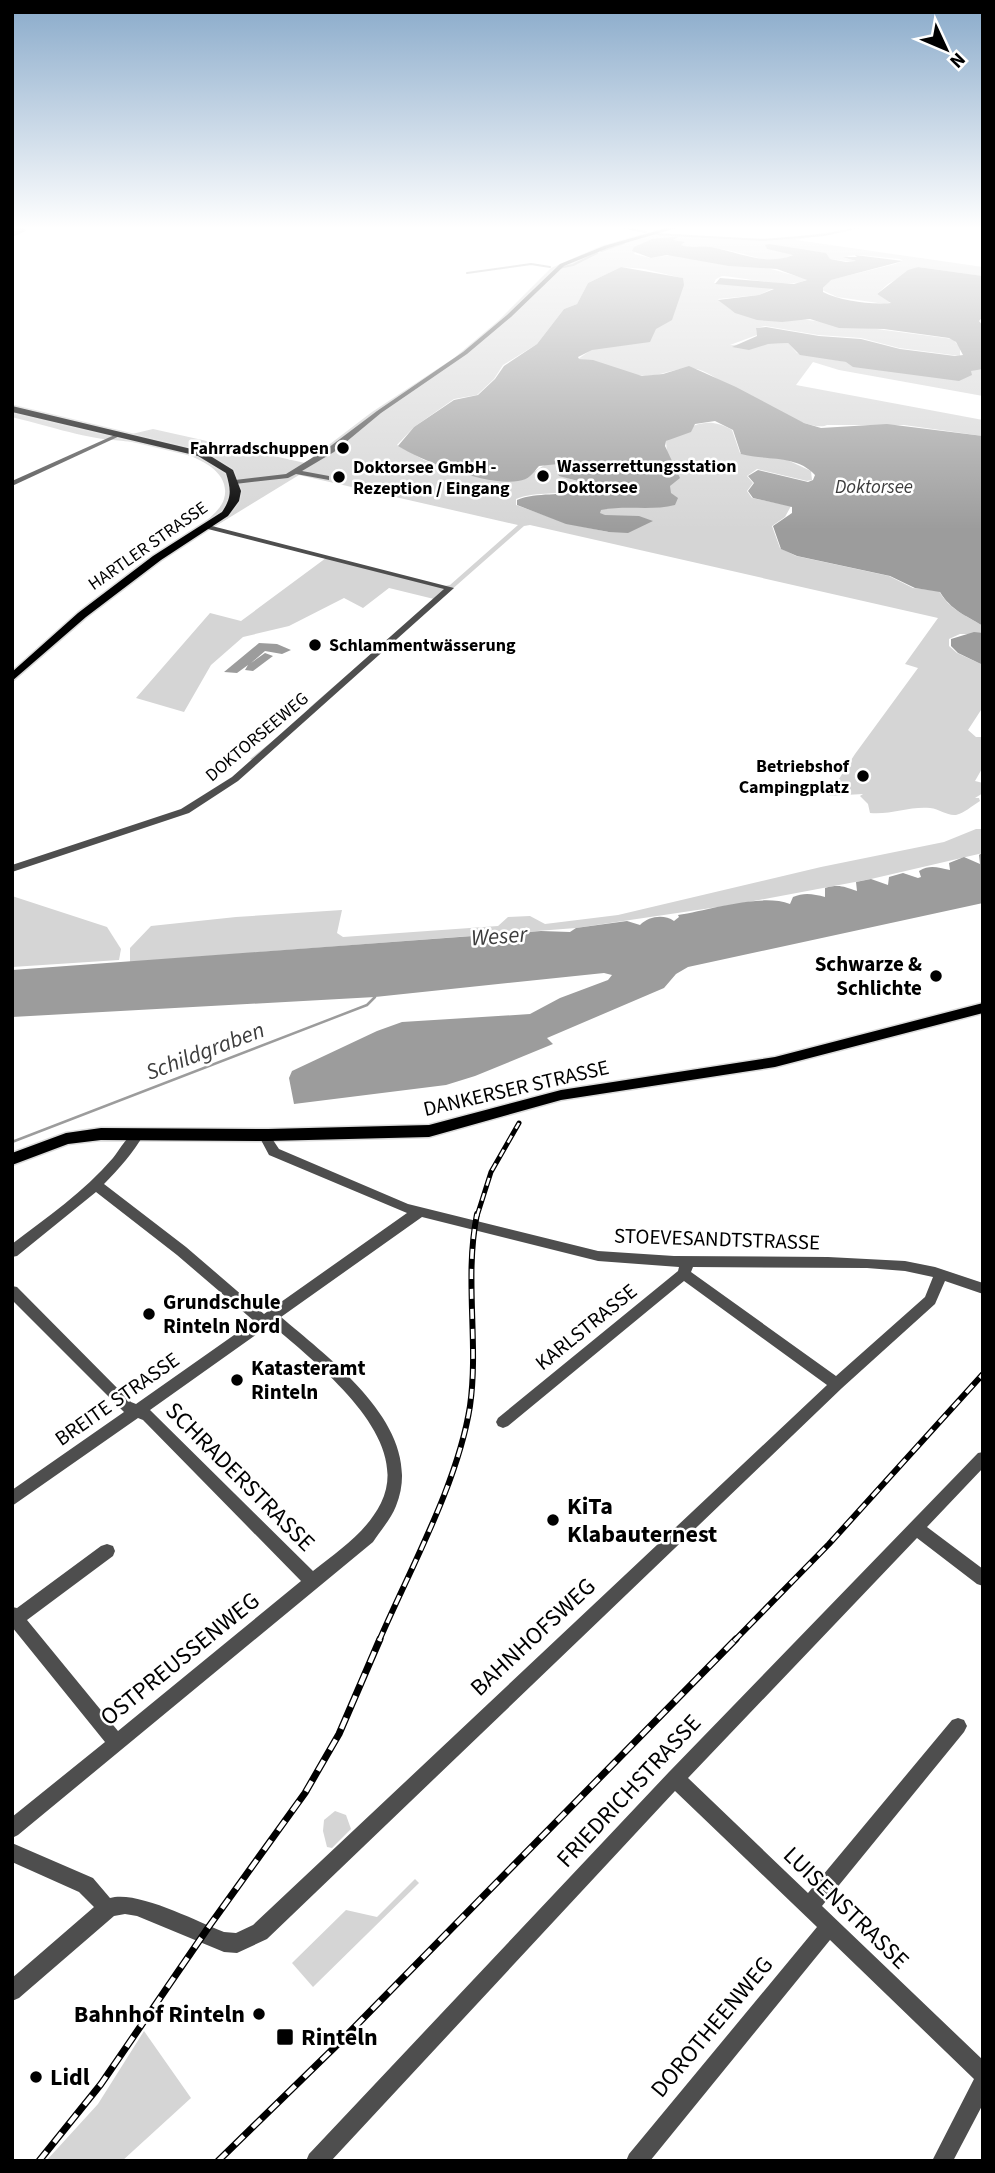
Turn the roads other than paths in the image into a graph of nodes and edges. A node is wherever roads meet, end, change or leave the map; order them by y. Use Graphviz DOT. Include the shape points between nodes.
graph roads {
  1 [pos="495,327"];
  2 [pos="12,409"];
  3 [pos="121,434"];
  4 [pos="297,472"];
  5 [pos="326,478"];
  6 [pos="235,482"];
  7 [pos="12,484"];
  8 [pos="207,526"];
  9 [pos="12,678"];
  10 [pos="12,869"];
  11 [pos="983,1008"];
  12 [pos="138,1134"];
  13 [pos="268,1135"];
  14 [pos="12,1159"];
  15 [pos="95,1185"];
  16 [pos="419,1212"];
  17 [pos="12,1252"];
  18 [pos="686,1267"];
  19 [pos="941,1276"];
  20 [pos="983,1289"];
  21 [pos="12,1291"];
  22 [pos="268,1319"];
  23 [pos="837,1384"];
  24 [pos="137,1412"];
  25 [pos="503,1422"];
  26 [pos="981,1463"];
  27 [pos="12,1499"];
  28 [pos="916,1528"];
  29 [pos="107,1551"];
  30 [pos="983,1580"];
  31 [pos="313,1582"];
  32 [pos="14,1617"];
  33 [pos="958,1726"];
  34 [pos="116,1742"];
  35 [pos="675,1778"];
  36 [pos="12,1829"];
  37 [pos="12,1852"];
  38 [pos="809,1907"];
  39 [pos="106,1909"];
  40 [pos="829,1927"];
  41 [pos="12,1992"];
  42 [pos="983,2074"];
  43 [pos="983,2083"];
  44 [pos="324,2158"];
  45 [pos="636,2161"];
  46 [pos="942,2161"];
  1 -- 4 [label="street"];
  2 -- 3 [label="main road"];
  3 -- 6 [label="main road" via="201,454 224,467"];
  3 -- 7 [label="street"];
  4 -- 5 [label="street"];
  4 -- 6 [label="street"];
  6 -- 8 [label="main road, HARTLER STRASSE" via="234,501"];
  8 -- 9 [label="main road, HARTLER STRASSE" via="82,615"];
  8 -- 10 [label="street, DOKTORSEEWEG" via="450,588 211,796 185,811"];
  11 -- 13 [label="main road, DANKERSER STRASSE" via="806,1055 561,1095 438,1129"];
  12 -- 13 [label="main road, DANKERSER STRASSE"];
  12 -- 14 [label="main road, DANKERSER STRASSE" via="66,1139"];
  12 -- 15 [label="street"];
  13 -- 16 [label="street, STOEVESANDTSTRASSE" via="274,1152"];
  15 -- 17 [label="street"];
  15 -- 22 [label="street"];
  16 -- 18 [label="street, STOEVESANDTSTRASSE" via="598,1256"];
  16 -- 22 [label="street, BREITE STRASSE"];
  18 -- 19 [label="street, STOEVESANDTSTRASSE" via="907,1266"];
  18 -- 23 [label="street"];
  18 -- 25 [label="street, KARLSTRASSE"];
  19 -- 20 [label="street, STOEVESANDTSTRASSE"];
  19 -- 23 [label="street, BAHNHOFSWEG" via="930,1300"];
  21 -- 24 [label="street, SCHRADERSTRASSE"];
  22 -- 24 [label="street, BREITE STRASSE"];
  22 -- 31 [label="street, OSTPREUSSENWEG" via="357,1394 373,1411 394,1451 395,1483 378,1526"];
  23 -- 39 [label="street, BAHNHOFSWEG" via="260,1932 224,1942 137,1907 124,1904"];
  24 -- 27 [label="street, BREITE STRASSE"];
  24 -- 31 [label="street, SCHRADERSTRASSE" via="148,1416"];
  26 -- 28 [label="street, FRIEDRICHSTRASSE"];
  28 -- 30 [label="street"];
  28 -- 35 [label="street, FRIEDRICHSTRASSE"];
  29 -- 32 [label="street"];
  31 -- 34 [label="street, OSTPREUSSENWEG"];
  32 -- 34 [label="street"];
  33 -- 38 [label="street"];
  34 -- 36 [label="street, OSTPREUSSENWEG"];
  35 -- 38 [label="street, LUISENSTRASSE"];
  35 -- 44 [label="street, FRIEDRICHSTRASSE"];
  37 -- 39 [label="street" via="86,1885"];
  38 -- 40 [label="street, LUISENSTRASSE"];
  39 -- 41 [label="street"];
  40 -- 42 [label="street, LUISENSTRASSE"];
  40 -- 45 [label="street, DOROTHEENWEG"];
  43 -- 46 [label="street"];
}
